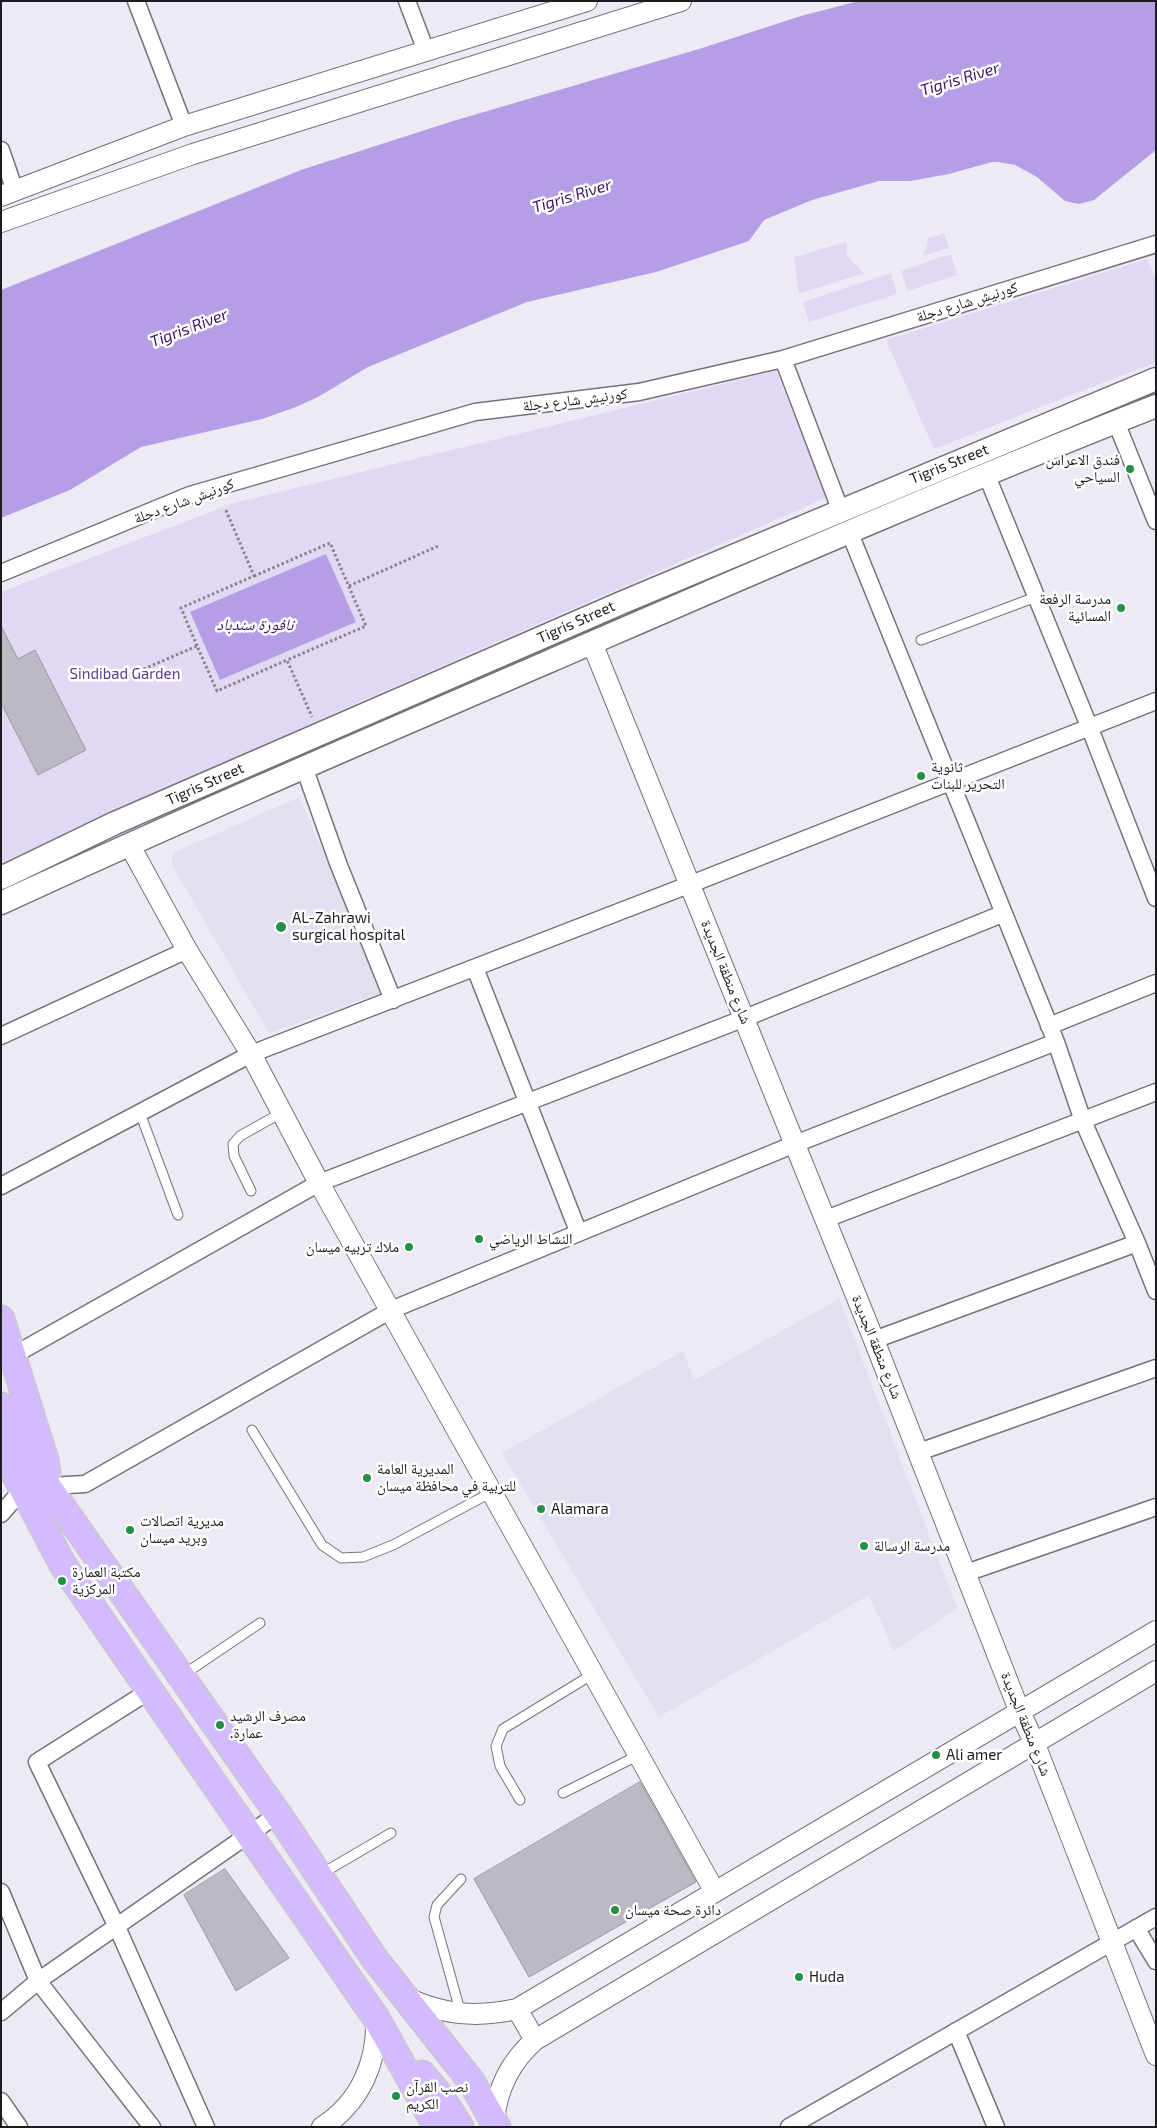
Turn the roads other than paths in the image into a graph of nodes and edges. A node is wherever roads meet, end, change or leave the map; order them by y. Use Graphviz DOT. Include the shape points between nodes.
graph roads {
  1 [pos="136,1"];
  2 [pos="407,1"];
  3 [pos="587,1"];
  4 [pos="681,1"];
  5 [pos="660,4"];
  6 [pos="426,51"];
  7 [pos="184,126"];
  8 [pos="1,150"];
  9 [pos="8,194"];
  10 [pos="1,222"];
  11 [pos="1156,244"];
  12 [pos="783,359"];
  13 [pos="1156,379"];
  14 [pos="1156,406"];
  15 [pos="1116,422"];
  16 [pos="987,476"];
  17 [pos="840,509"];
  18 [pos="1156,520"];
  19 [pos="849,531"];
  20 [pos="1,573"];
  21 [pos="1036,597"];
  22 [pos="921,640"];
  23 [pos="592,642"];
  24 [pos="1156,701"];
  25 [pos="1089,726"];
  26 [pos="304,767"];
  27 [pos="950,782"];
  28 [pos="115,823"];
  29 [pos="129,844"];
  30 [pos="1,878"];
  31 [pos="691,884"];
  32 [pos="1156,898"];
  33 [pos="1,903"];
  34 [pos="1002,914"];
  35 [pos="187,950"];
  36 [pos="475,968"];
  37 [pos="1156,984"];
  38 [pos="394,1000"];
  39 [pos="745,1018"];
  40 [pos="1049,1026"];
  41 [pos="1,1036"];
  42 [pos="1056,1042"];
  43 [pos="251,1054"];
  44 [pos="1156,1092"];
  45 [pos="528,1100"];
  46 [pos="140,1113"];
  47 [pos="281,1113"];
  48 [pos="1083,1121"];
  49 [pos="795,1144"];
  50 [pos="319,1183"];
  51 [pos="1,1186"];
  52 [pos="250,1191"];
  53 [pos="178,1215"];
  54 [pos="826,1220"];
  55 [pos="578,1231"];
  56 [pos="1138,1243"];
  57 [pos="1156,1291"];
  58 [pos="391,1310"];
  59 [pos="1,1319"];
  60 [pos="874,1340"];
  61 [pos="14,1355"];
  62 [pos="1156,1368"];
  63 [pos="1,1406"];
  64 [pos="252,1430"];
  65 [pos="1,1448"];
  66 [pos="918,1452"];
  67 [pos="11,1482"];
  68 [pos="49,1486"];
  69 [pos="492,1492"];
  70 [pos="1156,1507"];
  71 [pos="1,1514"];
  72 [pos="966,1573"];
  73 [pos="260,1624"];
  74 [pos="1156,1631"];
  75 [pos="1156,1671"];
  76 [pos="594,1674"];
  77 [pos="181,1676"];
  78 [pos="149,1691"];
  79 [pos="1019,1710"];
  80 [pos="1034,1742"];
  81 [pos="639,1755"];
  82 [pos="563,1793"];
  83 [pos="520,1800"];
  84 [pos="278,1814"];
  85 [pos="391,1833"];
  86 [pos="250,1835"];
  87 [pos="319,1876"];
  88 [pos="461,1879"];
  89 [pos="1,1892"];
  90 [pos="715,1892"];
  91 [pos="1156,1917"];
  92 [pos="117,1927"];
  93 [pos="1136,1928"];
  94 [pos="1113,1941"];
  95 [pos="1156,1961"];
  96 [pos="38,1981"];
  97 [pos="401,1995"];
  98 [pos="517,2009"];
  99 [pos="1,2012"];
  100 [pos="461,2014"];
  101 [pos="376,2018"];
  102 [pos="956,2031"];
  103 [pos="535,2040"];
  104 [pos="392,2046"];
  105 [pos="1156,2055"];
  106 [pos="1,2101"];
  107 [pos="328,2125"];
  108 [pos="490,2125"];
  109 [pos="19,2127"];
  110 [pos="152,2127"];
  111 [pos="206,2127"];
  112 [pos="436,2127"];
  113 [pos="460,2127"];
  114 [pos="789,2127"];
  115 [pos="996,2127"];
  1 -- 7 [label="street"];
  2 -- 6 [label="street"];
  3 -- 6 [label="street"];
  4 -- 5 [label="street"];
  5 -- 10 [label="street" via="193,154"];
  6 -- 7 [label="street"];
  7 -- 9 [label="street"];
  8 -- 9 [label="street"];
  11 -- 12 [label="street, كورنيش شارع دجلة"];
  12 -- 17 [label="street"];
  12 -- 20 [label="street, كورنيش شارع دجلة" via="639,392 475,412 190,495"];
  13 -- 17 [label="main road, Tigris Street"];
  14 -- 15 [label="main road, Tigris Street"];
  15 -- 16 [label="main road, Tigris Street"];
  15 -- 18 [label="street"];
  16 -- 19 [label="main road, Tigris Street"];
  16 -- 21 [label="street"];
  17 -- 28 [label="main road, Tigris Street"];
  19 -- 23 [label="main road, Tigris Street"];
  19 -- 27 [label="street"];
  21 -- 22 [label="lane"];
  21 -- 25 [label="street"];
  23 -- 26 [label="main road, Tigris Street"];
  23 -- 31 [label="street, شارع منطقة الجديدة"];
  24 -- 25 [label="street"];
  25 -- 27 [label="street"];
  25 -- 32 [label="street"];
  26 -- 29 [label="main road, Tigris Street"];
  26 -- 38 [label="street" via="338,863"];
  27 -- 31 [label="street"];
  27 -- 34 [label="street"];
  28 -- 29 [label="main road"];
  28 -- 30 [label="main road, Tigris Street"];
  29 -- 33 [label="main road, Tigris Street"];
  29 -- 35 [label="street"];
  31 -- 36 [label="street"];
  31 -- 39 [label="street, شارع منطقة الجديدة"];
  34 -- 39 [label="street"];
  34 -- 40 [label="street"];
  35 -- 41 [label="street"];
  35 -- 43 [label="street"];
  36 -- 38 [label="street"];
  36 -- 45 [label="street"];
  37 -- 40 [label="street"];
  38 -- 43 [label="street"];
  39 -- 45 [label="street"];
  39 -- 49 [label="street, شارع منطقة الجديدة"];
  40 -- 42 [label="street"];
  42 -- 48 [label="street"];
  42 -- 49 [label="street"];
  43 -- 46 [label="street"];
  43 -- 47 [label="street"];
  44 -- 48 [label="street"];
  45 -- 50 [label="street"];
  45 -- 55 [label="street"];
  46 -- 51 [label="street"];
  46 -- 53 [label="lane"];
  47 -- 50 [label="street"];
  47 -- 52 [label="lane" via="240,1136 233,1144 234,1156"];
  48 -- 54 [label="street"];
  48 -- 56 [label="street"];
  49 -- 54 [label="street, شارع منطقة الجديدة"];
  49 -- 55 [label="street"];
  50 -- 58 [label="street"];
  50 -- 61 [label="street"];
  54 -- 60 [label="street, شارع منطقة الجديدة"];
  55 -- 58 [label="street"];
  56 -- 57 [label="street"];
  56 -- 60 [label="street"];
  58 -- 68 [label="street" via="85,1484"];
  58 -- 69 [label="street"];
  59 -- 61 [label="main road"];
  60 -- 66 [label="street, شارع منطقة الجديدة"];
  61 -- 68 [label="main road" via="45,1460"];
  62 -- 66 [label="street"];
  63 -- 68 [label="main road"];
  64 -- 69 [label="lane" via="322,1545 341,1558 363,1557 393,1545"];
  65 -- 67 [label="main road"];
  66 -- 72 [label="street, شارع منطقة الجديدة"];
  67 -- 71 [label="street"];
  67 -- 78 [label="main road"];
  68 -- 77 [label="main road"];
  69 -- 76 [label="street"];
  70 -- 72 [label="street"];
  72 -- 79 [label="street, شارع منطقة الجديدة"];
  73 -- 77 [label="lane"];
  74 -- 79 [label="street"];
  75 -- 80 [label="street"];
  76 -- 81 [label="street"];
  76 -- 83 [label="lane" via="503,1729 496,1746 500,1766"];
  77 -- 84 [label="main road"];
  78 -- 86 [label="main road"];
  78 -- 92 [label="street" via="37,1762"];
  79 -- 80 [label="street, شارع منطقة الجديدة"];
  79 -- 90 [label="street"];
  80 -- 94 [label="street, شارع منطقة الجديدة"];
  80 -- 103 [label="street"];
  81 -- 82 [label="lane"];
  81 -- 90 [label="street"];
  84 -- 86 [label="street"];
  84 -- 87 [label="main road"];
  85 -- 87 [label="lane"];
  86 -- 92 [label="street"];
  86 -- 101 [label="main road"];
  87 -- 97 [label="main road"];
  88 -- 100 [label="lane" via="437,1905 434,1917"];
  89 -- 96 [label="street"];
  90 -- 98 [label="street"];
  91 -- 93 [label="street"];
  92 -- 96 [label="street"];
  92 -- 111 [label="street"];
  93 -- 94 [label="street"];
  93 -- 95 [label="street"];
  94 -- 102 [label="street"];
  94 -- 105 [label="street, شارع منطقة الجديدة"];
  96 -- 99 [label="street"];
  96 -- 110 [label="street"];
  97 -- 100 [label="street" via="431,2008"];
  97 -- 108 [label="main road" via="424,2038 461,2093"];
  98 -- 100 [label="street" via="492,2014"];
  98 -- 103 [label="street"];
  101 -- 104 [label="main road"];
  101 -- 107 [label="street" via="375,2047 367,2076 352,2101"];
  102 -- 114 [label="street"];
  102 -- 115 [label="street"];
  103 -- 108 [label="street" via="516,2059 503,2082"];
  104 -- 112 [label="main road"];
  104 -- 113 [label="main road" via="429,2082"];
  106 -- 109 [label="street"];
}
